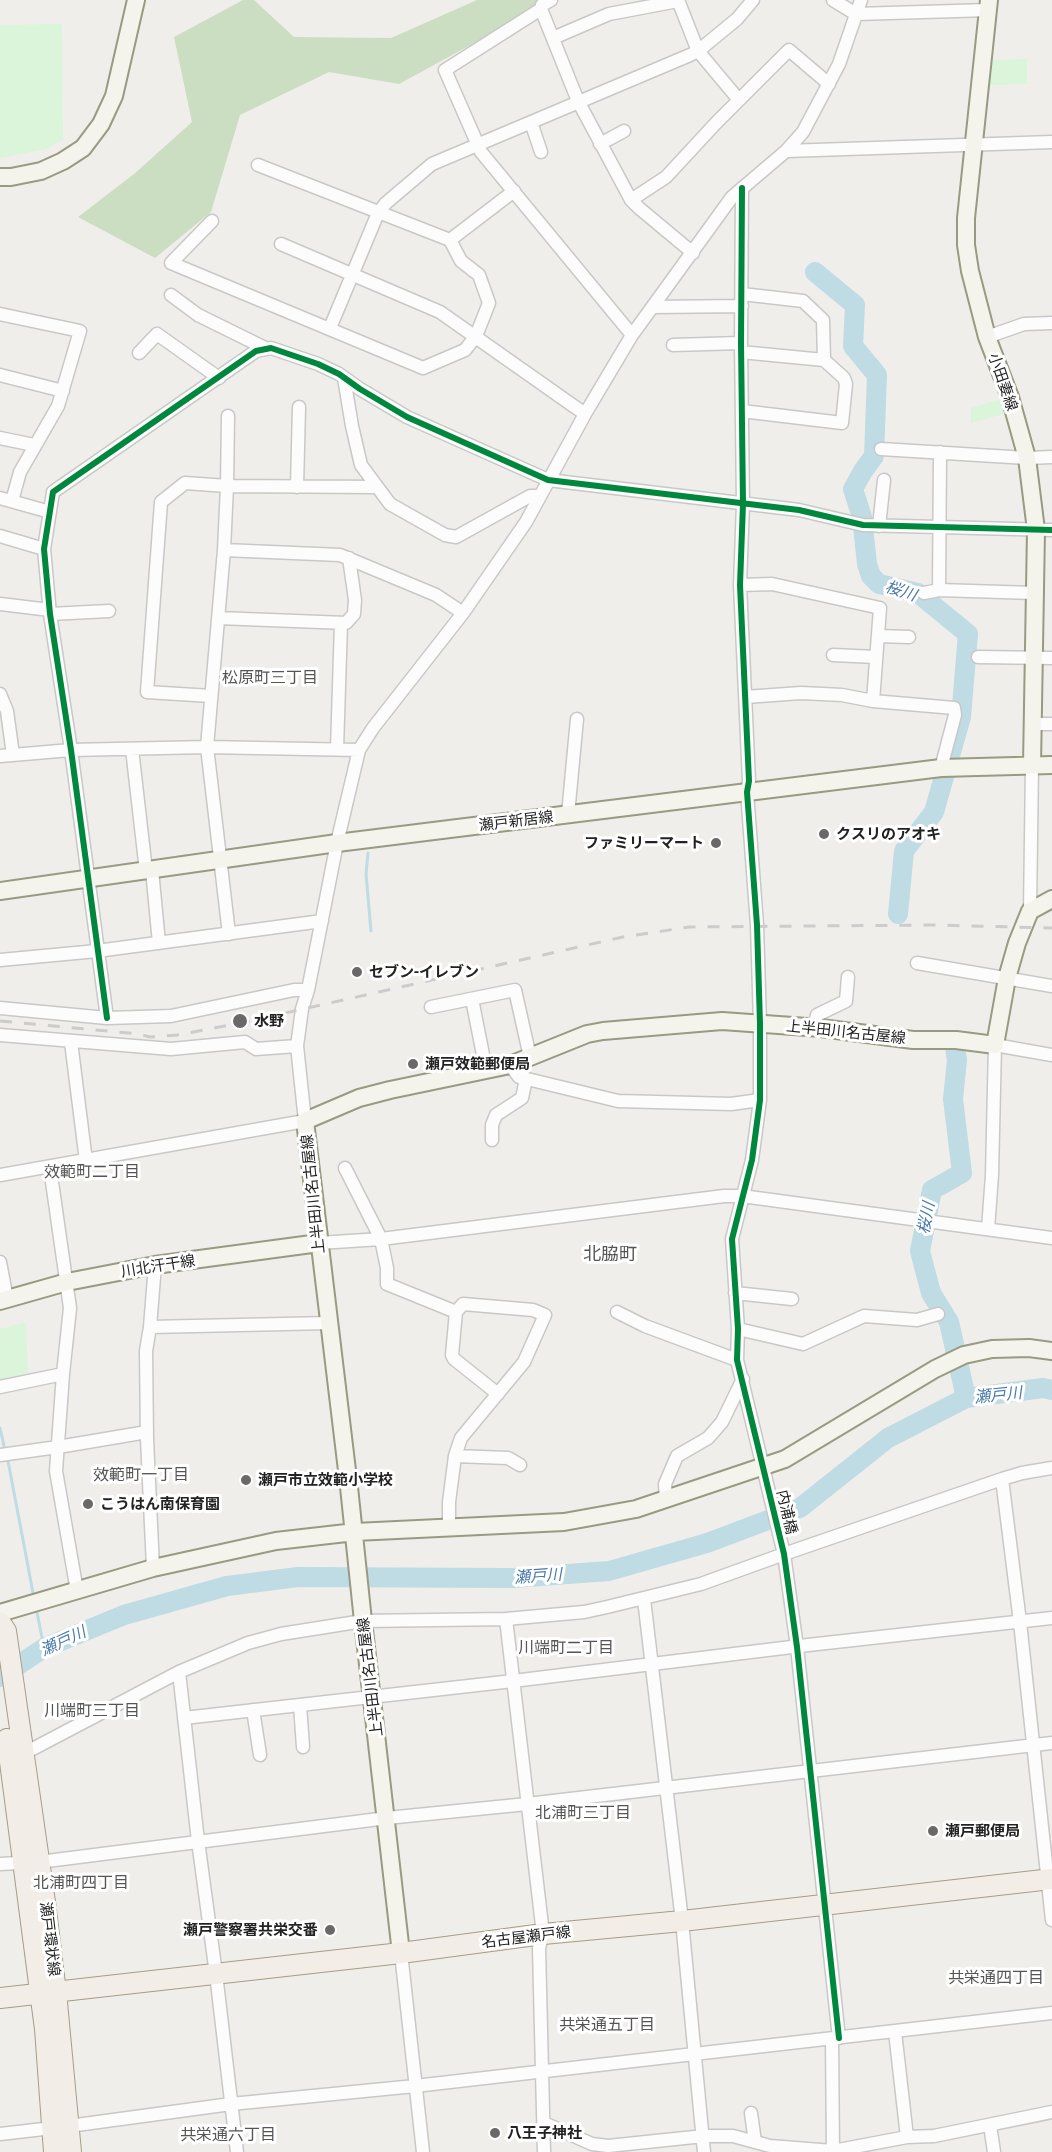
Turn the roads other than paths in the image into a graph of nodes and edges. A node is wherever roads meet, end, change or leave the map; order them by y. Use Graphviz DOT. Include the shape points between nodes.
graph roads {
  1 [pos="136,0"];
  2 [pos="551,0"];
  3 [pos="753,0"];
  4 [pos="833,0"];
  5 [pos="861,0"];
  6 [pos="680,1"];
  7 [pos="989,5"];
  8 [pos="541,9"];
  9 [pos="856,14"];
  10 [pos="553,38"];
  11 [pos="698,51"];
  12 [pos="829,84"];
  13 [pos="739,100"];
  14 [pos="578,101"];
  15 [pos="531,122"];
  16 [pos="624,131"];
  17 [pos="1052,142"];
  18 [pos="600,144"];
  19 [pos="973,144"];
  20 [pos="477,145"];
  21 [pos="541,152"];
  22 [pos="786,152"];
  23 [pos="258,165"];
  24 [pos="0,177"];
  25 [pos="742,188"];
  26 [pos="514,191"];
  27 [pos="631,200"];
  28 [pos="378,213"];
  29 [pos="212,221"];
  30 [pos="450,240"];
  31 [pos="281,244"];
  32 [pos="693,253"];
  33 [pos="352,276"];
  34 [pos="171,295"];
  35 [pos="742,300"];
  36 [pos="653,307"];
  37 [pos="0,314"];
  38 [pos="1052,323"];
  39 [pos="330,328"];
  40 [pos="632,335"];
  41 [pos="476,336"];
  42 [pos="987,337"];
  43 [pos="673,345"];
  44 [pos="741,347"];
  45 [pos="265,348"];
  46 [pos="139,353"];
  47 [pos="824,360"];
  48 [pos="0,375"];
  49 [pos="219,378"];
  50 [pos="344,378"];
  51 [pos="63,391"];
  52 [pos="299,407"];
  53 [pos="742,411"];
  54 [pos="585,414"];
  55 [pos="228,416"];
  56 [pos="0,438"];
  57 [pos="34,445"];
  58 [pos="881,449"];
  59 [pos="940,452"];
  60 [pos="1052,457"];
  61 [pos="1027,458"];
  62 [pos="548,480"];
  63 [pos="884,480"];
  64 [pos="227,486"];
  65 [pos="297,487"];
  66 [pos="376,487"];
  67 [pos="540,496"];
  68 [pos="6,500"];
  69 [pos="743,504"];
  70 [pos="50,512"];
  71 [pos="879,526"];
  72 [pos="939,527"];
  73 [pos="1044,530"];
  74 [pos="0,536"];
  75 [pos="44,549"];
  76 [pos="224,550"];
  77 [pos="349,558"];
  78 [pos="740,585"];
  79 [pos="939,591"];
  80 [pos="924,592"];
  81 [pos="1034,593"];
  82 [pos="0,604"];
  83 [pos="109,611"];
  84 [pos="50,612"];
  85 [pos="463,612"];
  86 [pos="218,618"];
  87 [pos="341,623"];
  88 [pos="878,636"];
  89 [pos="909,637"];
  90 [pos="833,655"];
  91 [pos="876,657"];
  92 [pos="978,657"];
  93 [pos="1052,658"];
  94 [pos="1034,659"];
  95 [pos="0,694"];
  96 [pos="211,696"];
  97 [pos="745,697"];
  98 [pos="873,701"];
  99 [pos="577,719"];
  100 [pos="1033,724"];
  101 [pos="1052,724"];
  102 [pos="207,747"];
  103 [pos="132,749"];
  104 [pos="338,749"];
  105 [pos="71,750"];
  106 [pos="359,750"];
  107 [pos="14,755"];
  108 [pos="0,756"];
  109 [pos="1032,765"];
  110 [pos="1052,765"];
  111 [pos="941,768"];
  112 [pos="747,792"];
  113 [pos="568,814"];
  114 [pos="337,843"];
  115 [pos="221,860"];
  116 [pos="149,870"];
  117 [pos="87,877"];
  118 [pos="0,891"];
  119 [pos="1052,899"];
  120 [pos="1030,911"];
  121 [pos="322,921"];
  122 [pos="229,934"];
  123 [pos="159,943"];
  124 [pos="98,951"];
  125 [pos="0,960"];
  126 [pos="917,963"];
  127 [pos="848,976"];
  128 [pos="1007,978"];
  129 [pos="1052,986"];
  130 [pos="308,990"];
  131 [pos="472,999"];
  132 [pos="431,1007"];
  133 [pos="0,1008"];
  134 [pos="107,1018"];
  135 [pos="760,1024"];
  136 [pos="814,1028"];
  137 [pos="0,1035"];
  138 [pos="71,1042"];
  139 [pos="995,1045"];
  140 [pos="297,1046"];
  141 [pos="1052,1055"];
  142 [pos="530,1057"];
  143 [pos="510,1065"];
  144 [pos="486,1070"];
  145 [pos="526,1079"];
  146 [pos="760,1100"];
  147 [pos="305,1121"];
  148 [pos="492,1140"];
  149 [pos="86,1161"];
  150 [pos="50,1168"];
  151 [pos="345,1168"];
  152 [pos="0,1175"];
  153 [pos="742,1196"];
  154 [pos="988,1229"];
  155 [pos="1052,1238"];
  156 [pos="381,1239"];
  157 [pos="319,1243"];
  158 [pos="0,1262"];
  159 [pos="155,1265"];
  160 [pos="67,1282"];
  161 [pos="735,1293"];
  162 [pos="792,1299"];
  163 [pos="3,1300"];
  164 [pos="456,1312"];
  165 [pos="617,1312"];
  166 [pos="938,1314"];
  167 [pos="329,1323"];
  168 [pos="150,1327"];
  169 [pos="738,1329"];
  170 [pos="1052,1351"];
  171 [pos="737,1360"];
  172 [pos="63,1374"];
  173 [pos="743,1379"];
  174 [pos="0,1388"];
  175 [pos="498,1394"];
  176 [pos="147,1432"];
  177 [pos="58,1447"];
  178 [pos="0,1455"];
  179 [pos="455,1456"];
  180 [pos="520,1465"];
  181 [pos="763,1466"];
  182 [pos="1052,1468"];
  183 [pos="1002,1479"];
  184 [pos="666,1499"];
  185 [pos="448,1527"];
  186 [pos="355,1532"];
  187 [pos="783,1549"];
  188 [pos="153,1568"];
  189 [pos="77,1591"];
  190 [pos="644,1599"];
  191 [pos="0,1613"];
  192 [pos="1052,1618"];
  193 [pos="506,1619"];
  194 [pos="363,1621"];
  195 [pos="0,1622"];
  196 [pos="1020,1622"];
  197 [pos="797,1647"];
  198 [pos="653,1664"];
  199 [pos="178,1672"];
  200 [pos="0,1680"];
  201 [pos="513,1681"];
  202 [pos="372,1696"];
  203 [pos="300,1705"];
  204 [pos="254,1710"];
  205 [pos="184,1718"];
  206 [pos="1052,1743"];
  207 [pos="1033,1746"];
  208 [pos="303,1747"];
  209 [pos="260,1755"];
  210 [pos="11,1763"];
  211 [pos="810,1771"];
  212 [pos="667,1788"];
  213 [pos="527,1804"];
  214 [pos="387,1818"];
  215 [pos="198,1841"];
  216 [pos="31,1862"];
  217 [pos="0,1864"];
  218 [pos="1050,1879"];
  219 [pos="825,1905"];
  220 [pos="1052,1920"];
  221 [pos="682,1921"];
  222 [pos="543,1934"];
  223 [pos="401,1953"];
  224 [pos="216,1974"];
  225 [pos="49,1993"];
  226 [pos="0,1998"];
  227 [pos="1052,2013"];
  228 [pos="895,2032"];
  229 [pos="836,2038"];
  230 [pos="695,2053"];
  231 [pos="543,2071"];
  232 [pos="415,2086"];
  233 [pos="231,2104"];
  234 [pos="1052,2112"];
  235 [pos="751,2113"];
  236 [pos="544,2123"];
  237 [pos="990,2125"];
  238 [pos="61,2127"];
  239 [pos="0,2134"];
  240 [pos="704,2136"];
  241 [pos="907,2137"];
  242 [pos="754,2142"];
  243 [pos="54,2152"];
  244 [pos="71,2152"];
  245 [pos="237,2152"];
  246 [pos="423,2152"];
  247 [pos="544,2152"];
  248 [pos="704,2152"];
  249 [pos="833,2152"];
  250 [pos="994,2152"];
  1 -- 24 [label="street" via="114,96 89,140 63,161 41,171"];
  2 -- 8 [label="street"];
  3 -- 11 [label="street" via="737,19"];
  4 -- 9 [label="street"];
  5 -- 9 [label="street"];
  6 -- 10 [label="street" via="609,14"];
  6 -- 11 [label="street"];
  7 -- 9 [label="street"];
  7 -- 19 [label="street, 小田妻線"];
  8 -- 10 [label="street"];
  8 -- 20 [label="street" via="446,70"];
  9 -- 12 [label="street"];
  10 -- 14 [label="street"];
  11 -- 13 [label="street"];
  11 -- 14 [label="street"];
  12 -- 13 [label="street" via="789,50"];
  12 -- 22 [label="street" via="803,132"];
  13 -- 27 [label="street" via="666,177"];
  14 -- 15 [label="street"];
  14 -- 18 [label="street"];
  15 -- 20 [label="street"];
  15 -- 21 [label="street"];
  16 -- 18 [label="street"];
  17 -- 19 [label="street"];
  18 -- 27 [label="street"];
  19 -- 22 [label="street"];
  19 -- 42 [label="street, 小田妻線" via="966,245"];
  20 -- 26 [label="street"];
  20 -- 28 [label="street" via="432,164"];
  22 -- 25 [label="street"];
  23 -- 28 [label="street"];
  25 -- 32 [label="street"];
  25 -- 35 [label="street, 内浦橋"];
  26 -- 30 [label="street"];
  26 -- 40 [label="street"];
  27 -- 32 [label="street"];
  28 -- 30 [label="street"];
  28 -- 33 [label="street"];
  29 -- 39 [label="street" via="171,262"];
  30 -- 41 [label="street" via="461,261 478,274 489,303"];
  31 -- 33 [label="street"];
  32 -- 36 [label="street"];
  33 -- 39 [label="street"];
  33 -- 41 [label="street" via="440,312"];
  34 -- 45 [label="street" via="198,315"];
  35 -- 36 [label="street"];
  35 -- 44 [label="street, 内浦橋"];
  35 -- 47 [label="street" via="802,301 822,320"];
  36 -- 40 [label="street"];
  37 -- 51 [label="street" via="80,331"];
  38 -- 42 [label="street" via="1024,324"];
  39 -- 41 [label="street" via="423,368 465,350"];
  40 -- 54 [label="street"];
  41 -- 54 [label="street"];
  42 -- 61 [label="street, 小田妻線" via="1010,397"];
  43 -- 44 [label="street"];
  44 -- 47 [label="street"];
  44 -- 53 [label="street, 内浦橋"];
  45 -- 49 [label="street"];
  45 -- 50 [label="street" via="318,364"];
  46 -- 49 [label="street" via="157,334"];
  47 -- 53 [label="street" via="846,384 842,423"];
  48 -- 51 [label="street"];
  49 -- 70 [label="street" via="53,492"];
  50 -- 62 [label="street" via="407,417"];
  50 -- 66 [label="street" via="361,465"];
  51 -- 57 [label="street"];
  52 -- 65 [label="street"];
  53 -- 69 [label="street, 内浦橋"];
  54 -- 62 [label="street"];
  55 -- 64 [label="street"];
  56 -- 57 [label="street"];
  57 -- 68 [label="street"];
  58 -- 59 [label="street"];
  59 -- 61 [label="street"];
  59 -- 72 [label="street"];
  60 -- 61 [label="street"];
  61 -- 73 [label="street, 小田妻線"];
  62 -- 67 [label="street"];
  62 -- 69 [label="street"];
  63 -- 71 [label="street"];
  64 -- 65 [label="street"];
  64 -- 76 [label="street"];
  64 -- 96 [label="street" via="185,483 161,502 158,532 147,692"];
  65 -- 66 [label="street"];
  66 -- 67 [label="street" via="390,504 445,535 456,537 530,496"];
  67 -- 85 [label="street"];
  68 -- 70 [label="street"];
  69 -- 71 [label="street" via="799,510"];
  69 -- 78 [label="street, 内浦橋"];
  70 -- 75 [label="street"];
  71 -- 72 [label="street"];
  72 -- 73 [label="street"];
  72 -- 79 [label="street"];
  73 -- 81 [label="street, 小田妻線"];
  74 -- 75 [label="street"];
  75 -- 84 [label="street"];
  76 -- 77 [label="street"];
  76 -- 86 [label="street"];
  77 -- 85 [label="street" via="436,595"];
  77 -- 87 [label="street" via="354,614"];
  78 -- 88 [label="street" via="772,584 880,608"];
  78 -- 97 [label="street, 内浦橋"];
  79 -- 80 [label="street"];
  79 -- 81 [label="street"];
  81 -- 94 [label="street, 小田妻線"];
  82 -- 84 [label="street"];
  83 -- 84 [label="street"];
  84 -- 105 [label="street"];
  85 -- 106 [label="street"];
  86 -- 87 [label="street"];
  86 -- 96 [label="street"];
  87 -- 104 [label="street"];
  88 -- 89 [label="street"];
  88 -- 91 [label="street"];
  90 -- 91 [label="street"];
  91 -- 98 [label="street"];
  92 -- 94 [label="street"];
  93 -- 94 [label="street"];
  94 -- 100 [label="street, 小田妻線"];
  95 -- 107 [label="street" via="7,711"];
  96 -- 102 [label="street"];
  97 -- 98 [label="street" via="801,693"];
  97 -- 112 [label="street, 内浦橋"];
  98 -- 111 [label="street" via="954,708"];
  99 -- 113 [label="street"];
  100 -- 101 [label="street"];
  100 -- 109 [label="street, 小田妻線"];
  102 -- 103 [label="street"];
  102 -- 104 [label="street"];
  102 -- 115 [label="street"];
  103 -- 105 [label="street"];
  103 -- 116 [label="street"];
  104 -- 106 [label="street"];
  105 -- 107 [label="street"];
  105 -- 117 [label="street"];
  106 -- 114 [label="street"];
  107 -- 108 [label="street"];
  109 -- 110 [label="street, 瀬戸新居線"];
  109 -- 111 [label="street, 瀬戸新居線"];
  109 -- 120 [label="street"];
  111 -- 112 [label="street, 瀬戸新居線"];
  112 -- 113 [label="street, 瀬戸新居線"];
  112 -- 135 [label="street, 内浦橋"];
  113 -- 114 [label="street, 瀬戸新居線"];
  114 -- 115 [label="street, 瀬戸新居線"];
  114 -- 121 [label="street"];
  115 -- 116 [label="street, 瀬戸新居線"];
  115 -- 122 [label="street"];
  116 -- 117 [label="street, 瀬戸新居線"];
  116 -- 123 [label="street"];
  117 -- 118 [label="street, 瀬戸新居線"];
  117 -- 124 [label="street"];
  119 -- 120 [label="street"];
  120 -- 128 [label="street"];
  121 -- 122 [label="street"];
  121 -- 130 [label="street"];
  122 -- 123 [label="street"];
  123 -- 124 [label="street"];
  124 -- 125 [label="street"];
  124 -- 134 [label="street"];
  126 -- 128 [label="street"];
  127 -- 136 [label="street" via="846,1001 817,1015"];
  128 -- 129 [label="street"];
  128 -- 139 [label="street"];
  130 -- 134 [label="street" via="171,1016"];
  130 -- 140 [label="street"];
  131 -- 132 [label="street"];
  131 -- 142 [label="street" via="515,990"];
  131 -- 144 [label="street"];
  133 -- 134 [label="street"];
  135 -- 136 [label="street, 上半田川名古屋線"];
  135 -- 142 [label="street, 上半田川名古屋線" via="723,1021 603,1030"];
  135 -- 146 [label="street, 内浦橋"];
  136 -- 139 [label="street, 上半田川名古屋線"];
  137 -- 138 [label="street"];
  138 -- 140 [label="street" via="171,1049 245,1042 256,1048"];
  138 -- 149 [label="street"];
  139 -- 141 [label="street"];
  139 -- 154 [label="street"];
  140 -- 147 [label="street"];
  142 -- 143 [label="street, 上半田川名古屋線"];
  143 -- 144 [label="street, 上半田川名古屋線"];
  143 -- 145 [label="street" via="519,1077"];
  144 -- 147 [label="street, 上半田川名古屋線" via="359,1098"];
  145 -- 146 [label="street" via="618,1101 730,1104"];
  145 -- 148 [label="street" via="522,1098 496,1116"];
  146 -- 153 [label="street, 内浦橋" via="752,1160"];
  147 -- 149 [label="street"];
  147 -- 157 [label="street, 上半田川名古屋線"];
  149 -- 150 [label="street"];
  150 -- 152 [label="street"];
  150 -- 160 [label="street"];
  151 -- 156 [label="street"];
  153 -- 154 [label="street"];
  153 -- 156 [label="street"];
  153 -- 161 [label="street, 内浦橋" via="732,1239"];
  154 -- 155 [label="street"];
  156 -- 157 [label="street"];
  156 -- 164 [label="street" via="387,1284"];
  157 -- 159 [label="street, 川北汗干線"];
  157 -- 167 [label="street, 上半田川名古屋線"];
  158 -- 163 [label="street"];
  159 -- 160 [label="street, 川北汗干線"];
  159 -- 168 [label="street"];
  160 -- 163 [label="street, 川北汗干線"];
  160 -- 172 [label="street" via="70,1308"];
  161 -- 162 [label="street"];
  161 -- 169 [label="street, 内浦橋"];
  164 -- 175 [label="street" via="454,1359"];
  164 -- 175 [label="street" via="463,1304 470,1304 534,1310 545,1315 524,1362"];
  165 -- 171 [label="street"];
  166 -- 169 [label="street" via="917,1320 864,1316 802,1344"];
  167 -- 168 [label="street"];
  167 -- 186 [label="street, 上半田川名古屋線"];
  168 -- 176 [label="street" via="146,1351"];
  169 -- 171 [label="street, 内浦橋"];
  170 -- 181 [label="street" via="992,1348 964,1355 785,1459"];
  171 -- 173 [label="street, 内浦橋"];
  172 -- 174 [label="street"];
  172 -- 177 [label="street"];
  173 -- 181 [label="street, 内浦橋"];
  173 -- 184 [label="street" via="722,1422 708,1438 677,1455 665,1484"];
  175 -- 179 [label="street" via="461,1438"];
  176 -- 177 [label="street"];
  176 -- 188 [label="street"];
  177 -- 178 [label="street"];
  177 -- 189 [label="street" via="56,1471"];
  179 -- 180 [label="street" via="508,1458"];
  179 -- 185 [label="street"];
  181 -- 184 [label="street"];
  181 -- 187 [label="street, 内浦橋"];
  182 -- 183 [label="street"];
  183 -- 187 [label="street"];
  183 -- 196 [label="street"];
  184 -- 185 [label="street" via="636,1509 564,1522"];
  185 -- 186 [label="street"];
  186 -- 188 [label="street" via="244,1546"];
  186 -- 194 [label="street, 上半田川名古屋線"];
  187 -- 190 [label="street" via="701,1584"];
  187 -- 197 [label="street, 内浦橋"];
  188 -- 189 [label="street"];
  189 -- 191 [label="street"];
  190 -- 193 [label="street" via="584,1611"];
  190 -- 198 [label="street"];
  192 -- 196 [label="street"];
  193 -- 194 [label="street"];
  193 -- 201 [label="street"];
  194 -- 199 [label="street" via="248,1643"];
  194 -- 202 [label="street, 上半田川名古屋線"];
  195 -- 210 [label="main road, 瀬戸環状線" via="6,1631"];
  196 -- 197 [label="street"];
  196 -- 207 [label="street"];
  197 -- 198 [label="street"];
  197 -- 211 [label="street, 内浦橋"];
  198 -- 201 [label="street"];
  198 -- 212 [label="street"];
  199 -- 205 [label="street"];
  199 -- 210 [label="street"];
  200 -- 210 [label="main road, 瀬戸環状線"];
  201 -- 202 [label="street"];
  201 -- 213 [label="street"];
  202 -- 203 [label="street"];
  202 -- 214 [label="street, 上半田川名古屋線"];
  203 -- 204 [label="street"];
  203 -- 208 [label="street"];
  204 -- 205 [label="street"];
  204 -- 209 [label="street"];
  205 -- 215 [label="street"];
  206 -- 207 [label="street"];
  207 -- 211 [label="street"];
  207 -- 218 [label="street"];
  210 -- 216 [label="main road, 瀬戸環状線"];
  211 -- 212 [label="street"];
  211 -- 219 [label="street, 内浦橋"];
  212 -- 213 [label="street"];
  212 -- 221 [label="street"];
  213 -- 214 [label="street"];
  213 -- 222 [label="street"];
  214 -- 215 [label="street"];
  214 -- 223 [label="street, 上半田川名古屋線"];
  215 -- 216 [label="street"];
  215 -- 224 [label="street"];
  216 -- 217 [label="street"];
  216 -- 225 [label="main road, 瀬戸環状線"];
  218 -- 219 [label="main road, 名古屋瀬戸線"];
  218 -- 220 [label="street"];
  219 -- 221 [label="main road, 名古屋瀬戸線"];
  219 -- 229 [label="street, 内浦橋"];
  221 -- 222 [label="main road, 名古屋瀬戸線"];
  221 -- 230 [label="street"];
  222 -- 223 [label="main road, 名古屋瀬戸線"];
  222 -- 231 [label="street" via="539,1947"];
  223 -- 224 [label="main road, 名古屋瀬戸線"];
  223 -- 232 [label="street"];
  224 -- 225 [label="main road, 名古屋瀬戸線"];
  224 -- 233 [label="street"];
  225 -- 226 [label="main road, 名古屋瀬戸線"];
  225 -- 238 [label="main road, 瀬戸環状線"];
  227 -- 228 [label="street"];
  228 -- 229 [label="street"];
  228 -- 241 [label="street"];
  229 -- 230 [label="street"];
  229 -- 249 [label="street, 内浦橋"];
  230 -- 231 [label="street"];
  230 -- 240 [label="street"];
  231 -- 232 [label="street"];
  231 -- 236 [label="street"];
  232 -- 233 [label="street"];
  232 -- 246 [label="street"];
  233 -- 238 [label="street"];
  233 -- 245 [label="street"];
  234 -- 237 [label="street"];
  235 -- 242 [label="street"];
  236 -- 240 [label="street" via="592,2144 608,2146"];
  236 -- 247 [label="street"];
  237 -- 241 [label="street"];
  237 -- 250 [label="street"];
  238 -- 239 [label="street"];
  238 -- 243 [label="main road, 瀬戸環状線"];
  238 -- 244 [label="main road, 瀬戸環状線"];
  240 -- 242 [label="street" via="733,2136"];
  240 -- 248 [label="street"];
  241 -- 249 [label="street"];
  242 -- 249 [label="street"];
}
